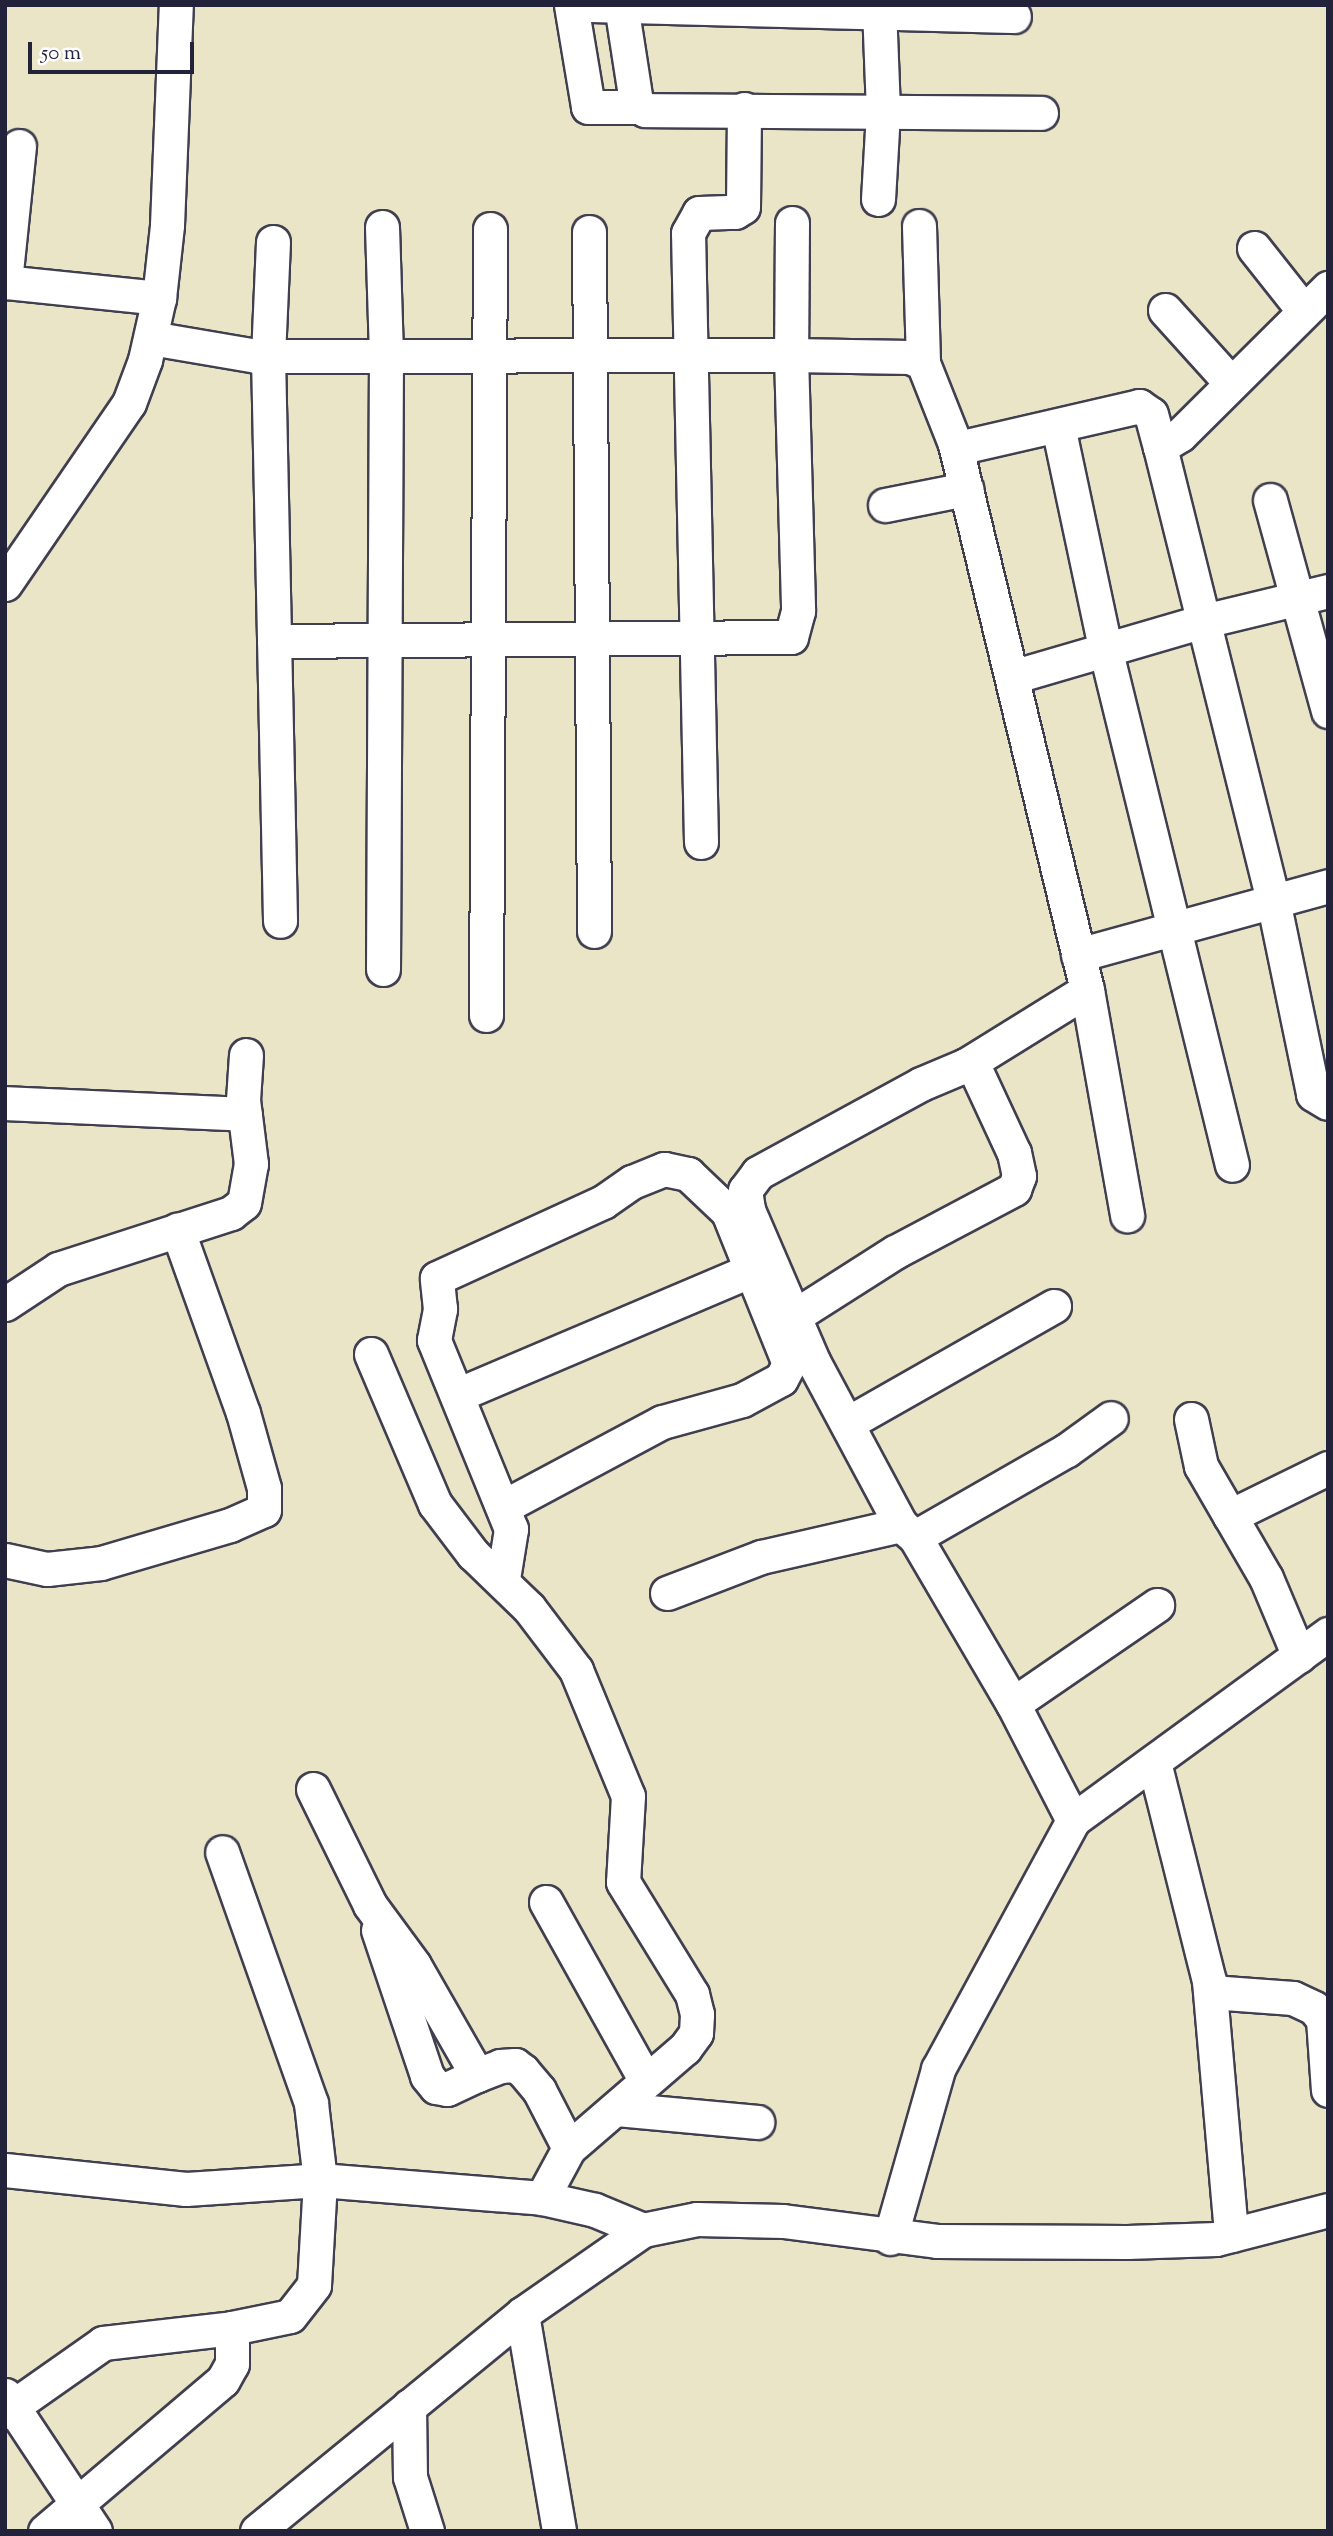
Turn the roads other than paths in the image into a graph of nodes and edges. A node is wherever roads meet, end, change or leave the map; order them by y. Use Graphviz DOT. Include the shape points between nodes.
graph roads {
  1 [pos="176,5"];
  2 [pos="571,5"];
  3 [pos="589,5"];
  4 [pos="621,6"];
  5 [pos="879,8"];
  6 [pos="1014,16"];
  7 [pos="639,107"];
  8 [pos="744,109"];
  9 [pos="883,111"];
  10 [pos="1041,113"];
  11 [pos="19,146"];
  12 [pos="878,198"];
  13 [pos="792,223"];
  14 [pos="919,226"];
  15 [pos="382,227"];
  16 [pos="489,229"];
  17 [pos="589,232"];
  18 [pos="272,242"];
  19 [pos="1254,248"];
  20 [pos="1328,288"];
  21 [pos="159,298"];
  22 [pos="1165,310"];
  23 [pos="1304,311"];
  24 [pos="151,338"];
  25 [pos="589,355"];
  26 [pos="689,355"];
  27 [pos="791,355"];
  28 [pos="268,356"];
  29 [pos="386,356"];
  30 [pos="486,356"];
  31 [pos="923,363"];
  32 [pos="1231,383"];
  33 [pos="1058,426"];
  34 [pos="955,444"];
  35 [pos="1160,447"];
  36 [pos="966,489"];
  37 [pos="1270,500"];
  38 [pos="885,505"];
  39 [pos="5,584"];
  40 [pos="1313,595"];
  41 [pos="1204,621"];
  42 [pos="484,639"];
  43 [pos="589,639"];
  44 [pos="695,639"];
  45 [pos="274,640"];
  46 [pos="382,640"];
  47 [pos="1106,652"];
  48 [pos="1012,677"];
  49 [pos="1328,711"];
  50 [pos="701,842"];
  51 [pos="1328,887"];
  52 [pos="1273,900"];
  53 [pos="280,921"];
  54 [pos="1175,928"];
  55 [pos="594,931"];
  56 [pos="1078,955"];
  57 [pos="383,970"];
  58 [pos="1087,990"];
  59 [pos="486,1016"];
  60 [pos="246,1055"];
  61 [pos="966,1065"];
  62 [pos="1328,1102"];
  63 [pos="5,1103"];
  64 [pos="245,1114"];
  65 [pos="1232,1166"];
  66 [pos="1127,1215"];
  67 [pos="177,1229"];
  68 [pos="752,1270"];
  69 [pos="5,1304"];
  70 [pos="1054,1306"];
  71 [pos="796,1315"];
  72 [pos="371,1354"];
  73 [pos="457,1395"];
  74 [pos="1111,1418"];
  75 [pos="1191,1419"];
  76 [pos="848,1423"];
  77 [pos="1328,1468"];
  78 [pos="505,1506"];
  79 [pos="1230,1516"];
  80 [pos="908,1531"];
  81 [pos="5,1561"];
  82 [pos="503,1578"];
  83 [pos="667,1593"];
  84 [pos="1157,1605"];
  85 [pos="1328,1634"];
  86 [pos="1299,1656"];
  87 [pos="1013,1704"];
  88 [pos="1154,1762"];
  89 [pos="313,1789"];
  90 [pos="1073,1820"];
  91 [pos="222,1852"];
  92 [pos="546,1902"];
  93 [pos="1211,1992"];
  94 [pos="646,2081"];
  95 [pos="1328,2090"];
  96 [pos="617,2109"];
  97 [pos="757,2122"];
  98 [pos="569,2148"];
  99 [pos="5,2170"];
  100 [pos="320,2180"];
  101 [pos="542,2198"];
  102 [pos="1328,2210"];
  103 [pos="643,2230"];
  104 [pos="1231,2235"];
  105 [pos="890,2238"];
  106 [pos="522,2314"];
  107 [pos="232,2328"];
  108 [pos="8,2404"];
  109 [pos="409,2406"];
  110 [pos="76,2501"];
  111 [pos="45,2531"];
  112 [pos="95,2531"];
  113 [pos="257,2531"];
  114 [pos="427,2531"];
  115 [pos="559,2531"];
  1 -- 21 [label="street"];
  2 -- 7 [label="street" via="588,107"];
  3 -- 4 [label="street"];
  4 -- 5 [label="street"];
  4 -- 7 [label="street"];
  5 -- 6 [label="street"];
  5 -- 9 [label="street"];
  7 -- 8 [label="street"];
  8 -- 9 [label="street"];
  8 -- 26 [label="street" via="743,207 736,212 699,214 689,226"];
  9 -- 10 [label="street"];
  9 -- 12 [label="street"];
  11 -- 21 [label="street" via="5,282"];
  13 -- 27 [label="street"];
  14 -- 31 [label="street"];
  15 -- 29 [label="street"];
  16 -- 30 [label="street"];
  17 -- 25 [label="street"];
  18 -- 28 [label="street"];
  19 -- 23 [label="street"];
  20 -- 23 [label="street"];
  21 -- 24 [label="street"];
  22 -- 32 [label="street"];
  23 -- 32 [label="street"];
  24 -- 28 [label="street"];
  24 -- 39 [label="street" via="129,403"];
  25 -- 26 [label="street"];
  25 -- 30 [label="street"];
  25 -- 43 [label="street"];
  26 -- 27 [label="street"];
  26 -- 44 [label="street"];
  27 -- 31 [label="street" via="910,357"];
  27 -- 44 [label="street" via="797,513 795,635"];
  28 -- 29 [label="street"];
  28 -- 45 [label="street"];
  29 -- 30 [label="street"];
  29 -- 46 [label="street"];
  30 -- 42 [label="street"];
  31 -- 34 [label="street"];
  32 -- 35 [label="street" via="1180,435"];
  33 -- 34 [label="street" via="974,445"];
  33 -- 35 [label="street" via="1139,406 1152,414"];
  33 -- 47 [label="street"];
  34 -- 36 [label="street"];
  35 -- 41 [label="street"];
  36 -- 38 [label="street"];
  36 -- 48 [label="street"];
  37 -- 40 [label="street"];
  40 -- 41 [label="street"];
  40 -- 49 [label="street"];
  41 -- 47 [label="street"];
  41 -- 52 [label="street"];
  42 -- 43 [label="street"];
  42 -- 46 [label="street"];
  42 -- 59 [label="street"];
  43 -- 44 [label="street"];
  43 -- 55 [label="street"];
  44 -- 50 [label="street"];
  45 -- 46 [label="street"];
  45 -- 53 [label="street"];
  46 -- 57 [label="street"];
  47 -- 48 [label="street"];
  47 -- 54 [label="street"];
  48 -- 56 [label="street"];
  51 -- 52 [label="street"];
  52 -- 54 [label="street"];
  52 -- 62 [label="street" via="1313,1094"];
  54 -- 56 [label="street"];
  54 -- 65 [label="street"];
  56 -- 58 [label="street"];
  58 -- 61 [label="street"];
  58 -- 66 [label="street"];
  60 -- 64 [label="street"];
  61 -- 71 [label="street" via="984,1081 1014,1153 1019,1175 1014,1189 895,1252"];
  61 -- 71 [label="street" via="758,1172 745,1190 748,1210"];
  63 -- 64 [label="street"];
  64 -- 67 [label="street" via="251,1164 244,1203 231,1213"];
  67 -- 69 [label="street" via="58,1269"];
  67 -- 81 [label="street" via="243,1413 264,1488 264,1510 230,1525 101,1563 47,1569"];
  68 -- 73 [label="street"];
  68 -- 73 [label="street" via="728,1212 688,1174 664,1170 632,1182 603,1202 437,1278 440,1309 434,1340"];
  68 -- 78 [label="street" via="789,1364 781,1379 742,1400 662,1422"];
  70 -- 76 [label="street"];
  71 -- 76 [label="street" via="813,1361"];
  72 -- 82 [label="street" via="435,1504 473,1554"];
  73 -- 78 [label="street"];
  74 -- 80 [label="street" via="1067,1450"];
  75 -- 79 [label="street" via="1201,1466"];
  76 -- 80 [label="street"];
  77 -- 79 [label="street"];
  78 -- 82 [label="street" via="511,1528"];
  79 -- 86 [label="street" via="1266,1578"];
  80 -- 83 [label="street" via="761,1558"];
  80 -- 87 [label="street"];
  82 -- 94 [label="street" via="576,1670 628,1796 623,1882 692,1994 696,2032"];
  84 -- 87 [label="street"];
  85 -- 86 [label="street"];
  86 -- 88 [label="street"];
  87 -- 90 [label="street"];
  88 -- 90 [label="street"];
  88 -- 93 [label="street"];
  89 -- 98 [label="street" via="370,1905 427,2076 436,2087 447,2089 500,2066 515,2065 539,2090"];
  90 -- 105 [label="street" via="939,2069"];
  91 -- 100 [label="street" via="305,2078"];
  92 -- 94 [label="street"];
  93 -- 95 [label="street" via="1293,1998 1314,2008 1323,2019"];
  93 -- 104 [label="street"];
  94 -- 96 [label="street"];
  96 -- 97 [label="street"];
  96 -- 98 [label="street"];
  98 -- 101 [label="street"];
  99 -- 100 [label="street" via="186,2189"];
  100 -- 101 [label="street"];
  100 -- 107 [label="street" via="314,2285 304,2302 290,2316"];
  101 -- 103 [label="street" via="595,2210"];
  102 -- 104 [label="street"];
  103 -- 105 [label="street" via="697,2219 783,2221"];
  103 -- 106 [label="street"];
  104 -- 105 [label="street" via="1030,2244"];
  106 -- 109 [label="street"];
  106 -- 115 [label="street"];
  107 -- 108 [label="street" via="103,2343"];
  107 -- 110 [label="street" via="232,2364 223,2380"];
  108 -- 110 [label="street"];
  109 -- 113 [label="street"];
  109 -- 114 [label="street" via="410,2477"];
  110 -- 111 [label="street"];
  110 -- 112 [label="street"];
}
